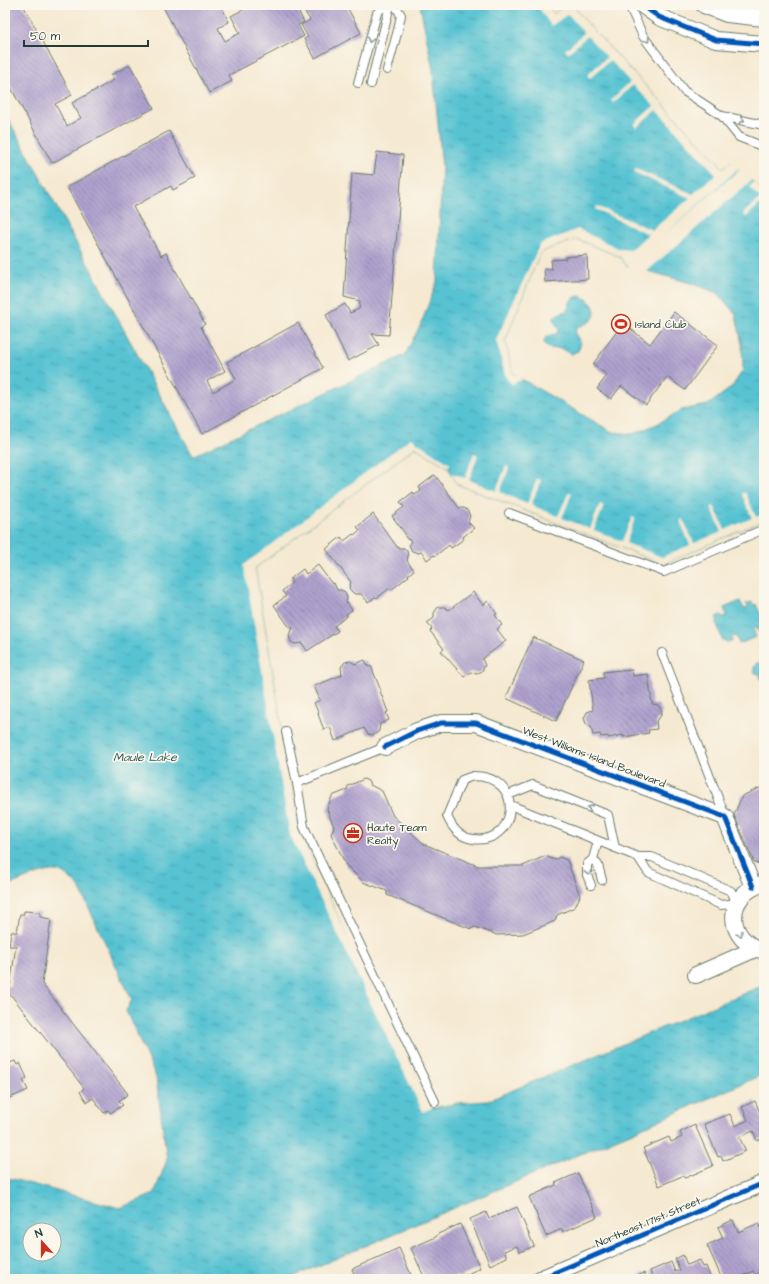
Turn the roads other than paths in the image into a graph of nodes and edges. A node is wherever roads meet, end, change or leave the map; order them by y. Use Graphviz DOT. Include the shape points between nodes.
graph roads {
  1 [pos="385,5"];
  2 [pos="390,5"];
  3 [pos="395,5"];
  4 [pos="629,5"];
  5 [pos="642,5"];
  6 [pos="704,5"];
  7 [pos="764,18"];
  8 [pos="764,44"];
  9 [pos="387,70"];
  10 [pos="358,83"];
  11 [pos="371,84"];
  12 [pos="722,116"];
  13 [pos="764,125"];
  14 [pos="764,147"];
  15 [pos="509,513"];
  16 [pos="764,529"];
  17 [pos="662,653"];
  18 [pos="286,732"];
  19 [pos="385,747"];
  20 [pos="297,783"];
  21 [pos="508,795"];
  22 [pos="510,805"];
  23 [pos="725,817"];
  24 [pos="598,841"];
  25 [pos="615,848"];
  26 [pos="638,857"];
  27 [pos="593,859"];
  28 [pos="602,880"];
  29 [pos="592,885"];
  30 [pos="759,885"];
  31 [pos="737,903"];
  32 [pos="760,950"];
  33 [pos="696,976"];
  34 [pos="435,1102"];
  35 [pos="764,1183"];
  36 [pos="540,1279"];
  1 -- 10 [label="lane, one-way" via="377,13"];
  2 -- 11 [label="lane"];
  3 -- 9 [label="lane" via="401,15"];
  4 -- 12 [label="lane, one-way" via="643,36 684,91"];
  5 -- 8 [label="street" via="660,17 716,40"];
  6 -- 7 [label="street" via="727,14"];
  12 -- 13 [label="lane, one-way"];
  12 -- 14 [label="lane" via="739,137"];
  15 -- 16 [label="lane" via="664,572"];
  17 -- 23 [label="lane"];
  18 -- 20 [label="lane"];
  19 -- 20 [label="lane"];
  19 -- 23 [label="street, West Williams Island Boulevard" via="417,731 441,723 476,723"];
  20 -- 34 [label="lane" via="304,827"];
  21 -- 22 [label="lane"];
  21 -- 22 [label="lane" via="493,779 472,776 462,780 446,816 458,834 478,840 498,833 510,815"];
  25 -- 21 [label="lane, one-way" via="608,815 533,785"];
  22 -- 24 [label="lane"];
  23 -- 30 [label="street"];
  24 -- 25 [label="lane"];
  24 -- 27 [label="lane"];
  25 -- 26 [label="lane"];
  26 -- 31 [label="lane" via="652,857 731,891"];
  26 -- 31 [label="lane" via="648,872 721,905"];
  27 -- 28 [label="lane" via="598,865"];
  27 -- 29 [label="lane, one-way" via="587,864 587,875"];
  30 -- 31 [label="street" via="744,893"];
  31 -- 32 [label="street, one-way" via="734,913 739,935 746,943"];
  32 -- 33 [label="street"];
  35 -- 36 [label="street, Northeast 171st Street"];
}
